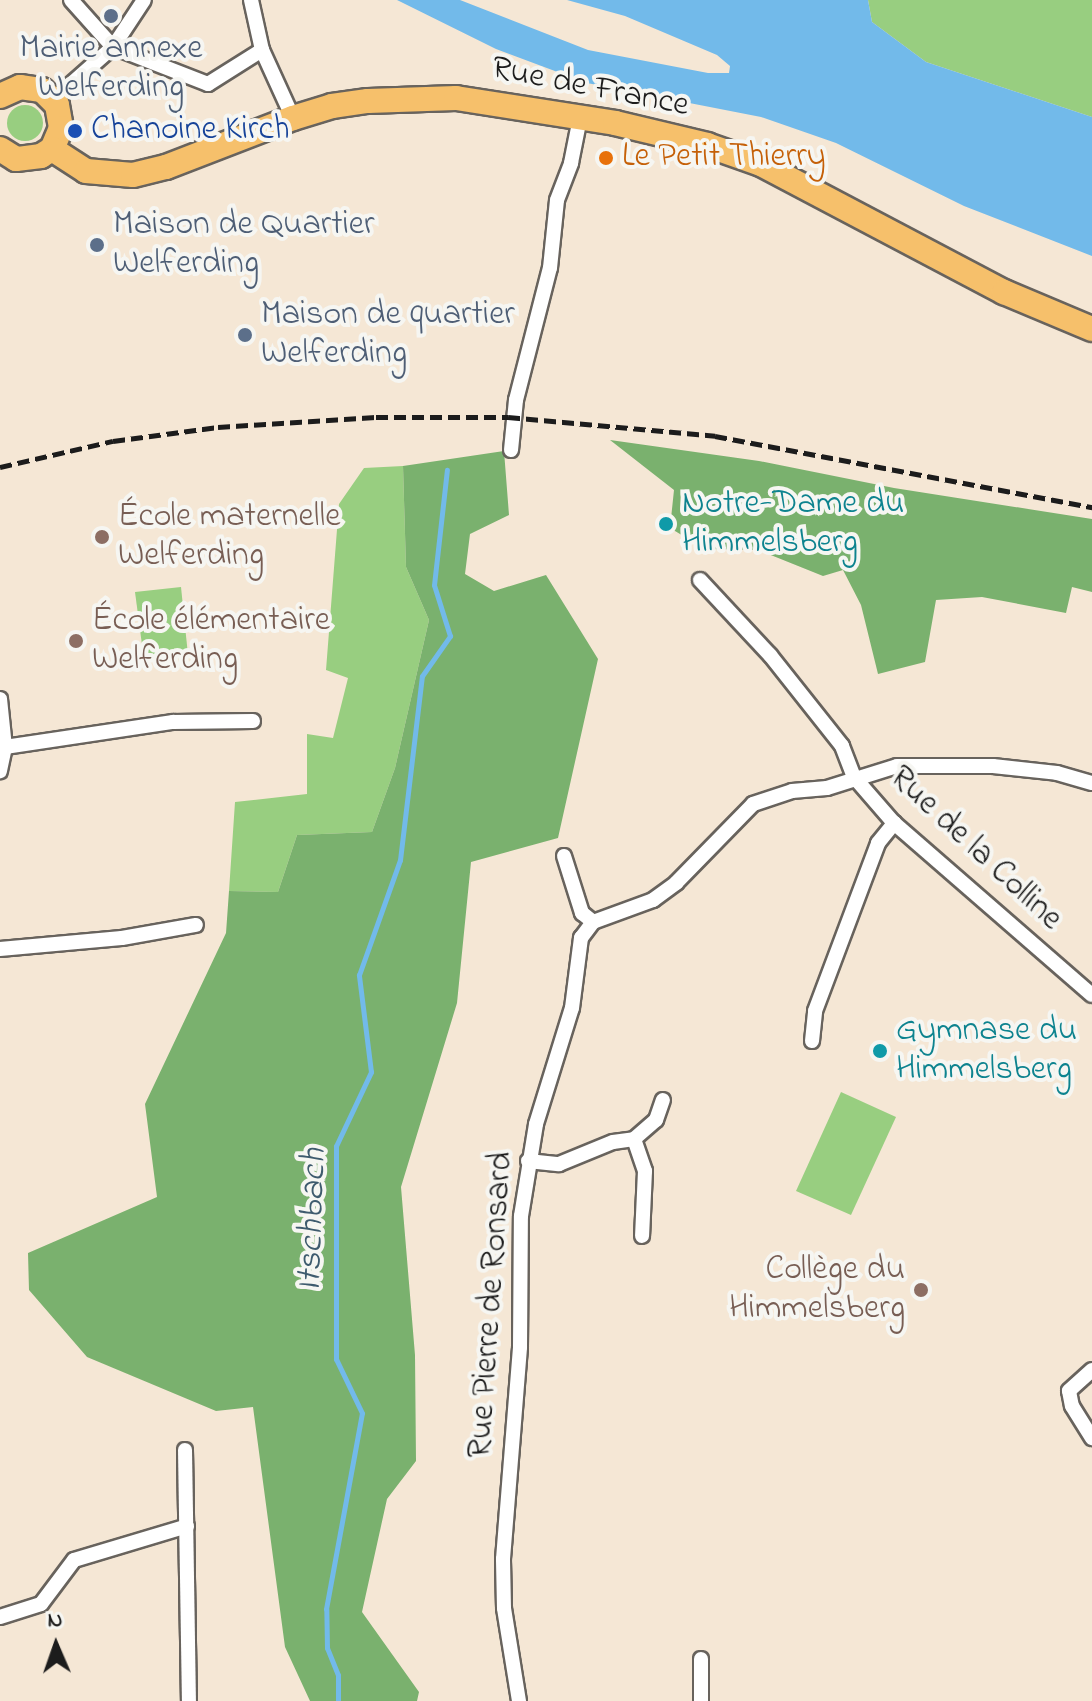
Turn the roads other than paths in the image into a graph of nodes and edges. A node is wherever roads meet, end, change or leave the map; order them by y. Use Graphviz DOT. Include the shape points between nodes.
graph roads {
  1 [pos="71,0"];
  2 [pos="144,0"];
  3 [pos="251,0"];
  4 [pos="113,47"];
  5 [pos="262,50"];
  6 [pos="0,96"];
  7 [pos="54,99"];
  8 [pos="293,118"];
  9 [pos="580,118"];
  10 [pos="52,149"];
  11 [pos="2,153"];
  12 [pos="1092,329"];
  13 [pos="511,450"];
  14 [pos="700,580"];
  15 [pos="0,699"];
  16 [pos="253,721"];
  17 [pos="5,747"];
  18 [pos="0,771"];
  19 [pos="854,777"];
  20 [pos="1092,783"];
  21 [pos="894,823"];
  22 [pos="564,856"];
  23 [pos="593,922"];
  24 [pos="196,925"];
  25 [pos="0,949"];
  26 [pos="1092,995"];
  27 [pos="812,1041"];
  28 [pos="663,1100"];
  29 [pos="634,1139"];
  30 [pos="528,1161"];
  31 [pos="642,1236"];
  32 [pos="1092,1370"];
  33 [pos="1092,1438"];
  34 [pos="185,1450"];
  35 [pos="187,1526"];
  36 [pos="0,1617"];
  37 [pos="701,1659"];
  38 [pos="189,1701"];
  39 [pos="519,1701"];
  40 [pos="701,1701"];
  1 -- 4 [label="street"];
  2 -- 4 [label="street"];
  3 -- 5 [label="street"];
  4 -- 5 [label="street" via="208,84"];
  4 -- 7 [label="street"];
  5 -- 8 [label="street"];
  6 -- 7 [label="main road" via="31,87"];
  7 -- 10 [label="main road" via="61,128"];
  8 -- 9 [label="main road, Rue de France" via="368,101 456,98"];
  8 -- 10 [label="main road, Rue de France" via="133,175 86,171"];
  9 -- 12 [label="main road, Rue de France" via="683,139 761,164 1004,292"];
  9 -- 13 [label="street" via="557,200 543,305 524,366"];
  10 -- 11 [label="main road" via="29,160"];
  14 -- 19 [label="street, Rue de la Colline" via="770,655 842,746"];
  15 -- 17 [label="street"];
  16 -- 17 [label="street" via="173,722"];
  17 -- 18 [label="street"];
  19 -- 20 [label="street" via="897,766 993,766"];
  19 -- 21 [label="street, Rue de la Colline"];
  19 -- 23 [label="street" via="753,804 665,892"];
  21 -- 26 [label="street, Rue de la Colline"];
  21 -- 27 [label="street" via="878,843 815,1011"];
  22 -- 23 [label="street" via="582,913"];
  23 -- 30 [label="street, Rue Pierre de Ronsard" via="581,938 572,1008"];
  24 -- 25 [label="street"];
  28 -- 29 [label="street" via="656,1120"];
  29 -- 30 [label="street" via="559,1164"];
  29 -- 31 [label="street" via="645,1171"];
  30 -- 39 [label="street, Rue Pierre de Ronsard" via="503,1559 504,1608"];
  32 -- 33 [label="street" via="1069,1391"];
  34 -- 35 [label="street"];
  35 -- 36 [label="street" via="74,1560 41,1604"];
  35 -- 38 [label="street"];
  37 -- 40 [label="street"];
}
